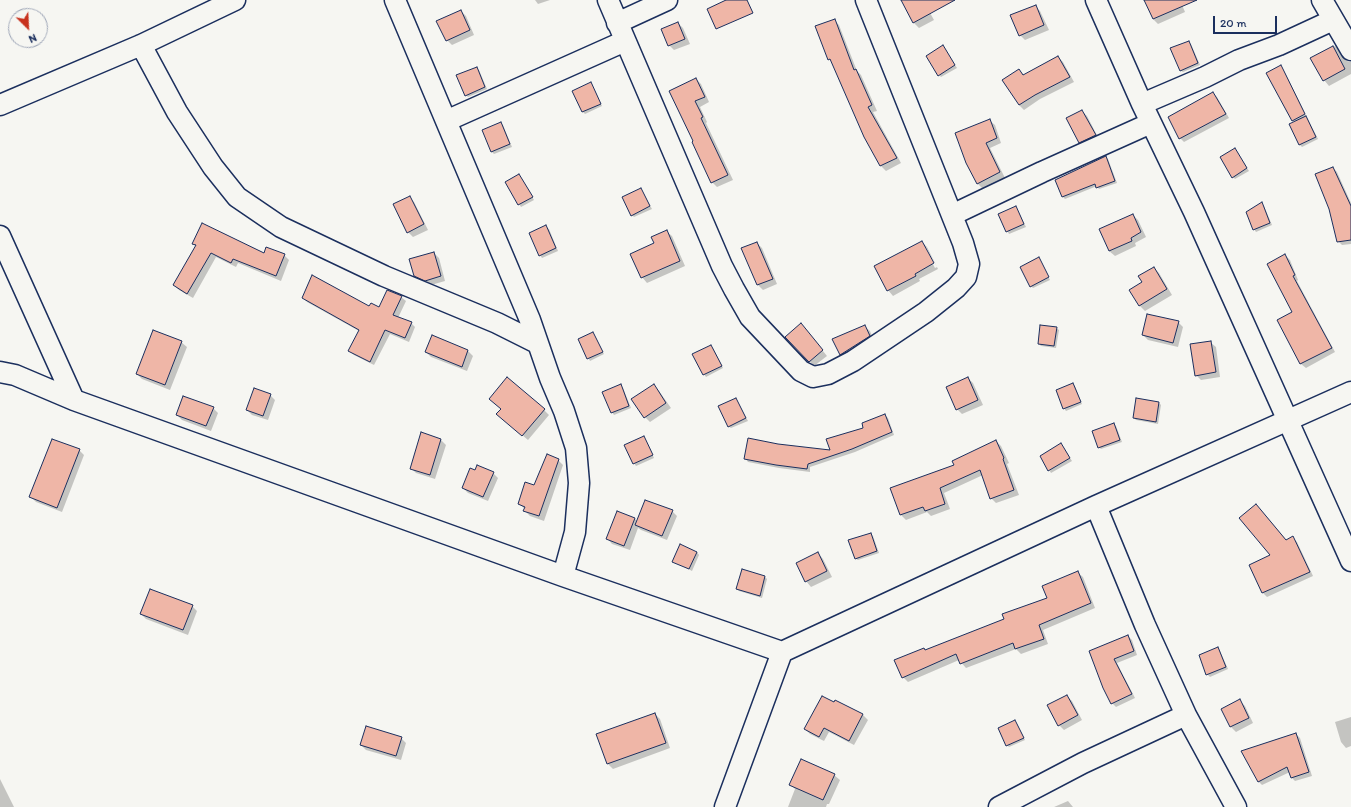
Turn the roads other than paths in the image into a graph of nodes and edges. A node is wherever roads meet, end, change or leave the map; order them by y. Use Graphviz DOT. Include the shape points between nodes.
graph roads {
  1 [pos="235,0"];
  2 [pos="395,0"];
  3 [pos="608,0"];
  4 [pos="667,0"];
  5 [pos="866,0"];
  6 [pos="1096,0"];
  7 [pos="1322,0"];
  8 [pos="1333,20"];
  9 [pos="621,32"];
  10 [pos="141,45"];
  11 [pos="1351,50"];
  12 [pos="1142,104"];
  13 [pos="0,105"];
  14 [pos="446,121"];
  15 [pos="1151,123"];
  16 [pos="952,215"];
  17 [pos="0,236"];
  18 [pos="538,343"];
  19 [pos="0,372"];
  20 [pos="1351,392"];
  21 [pos="74,400"];
  22 [pos="1288,419"];
  23 [pos="1096,506"];
  24 [pos="1351,561"];
  25 [pos="563,576"];
  26 [pos="782,652"];
  27 [pos="1186,715"];
  28 [pos="726,807"];
  29 [pos="1000,807"];
  30 [pos="1236,807"];
  1 -- 10 [label="street"];
  2 -- 14 [label="street"];
  3 -- 9 [label="street"];
  4 -- 9 [label="street"];
  5 -- 16 [label="street"];
  6 -- 12 [label="street"];
  7 -- 8 [label="street"];
  8 -- 11 [label="street"];
  8 -- 12 [label="street"];
  9 -- 14 [label="street"];
  9 -- 16 [label="street" via="734,289 750,317 807,374 813,377 828,374 853,361 926,312 956,288 966,277 969,264"];
  10 -- 13 [label="street"];
  10 -- 18 [label="street" via="177,112 213,167 237,197 281,227 384,276"];
  12 -- 15 [label="street"];
  14 -- 18 [label="street"];
  15 -- 16 [label="street"];
  15 -- 22 [label="street"];
  17 -- 21 [label="street"];
  18 -- 25 [label="street" via="576,448 579,483 575,532"];
  19 -- 21 [label="street"];
  20 -- 22 [label="street"];
  21 -- 25 [label="street"];
  22 -- 23 [label="street"];
  22 -- 24 [label="street"];
  23 -- 26 [label="street"];
  23 -- 27 [label="street" via="1145,625"];
  25 -- 26 [label="street"];
  26 -- 28 [label="street"];
  27 -- 29 [label="street" via="1084,763"];
  27 -- 30 [label="street"];
}
